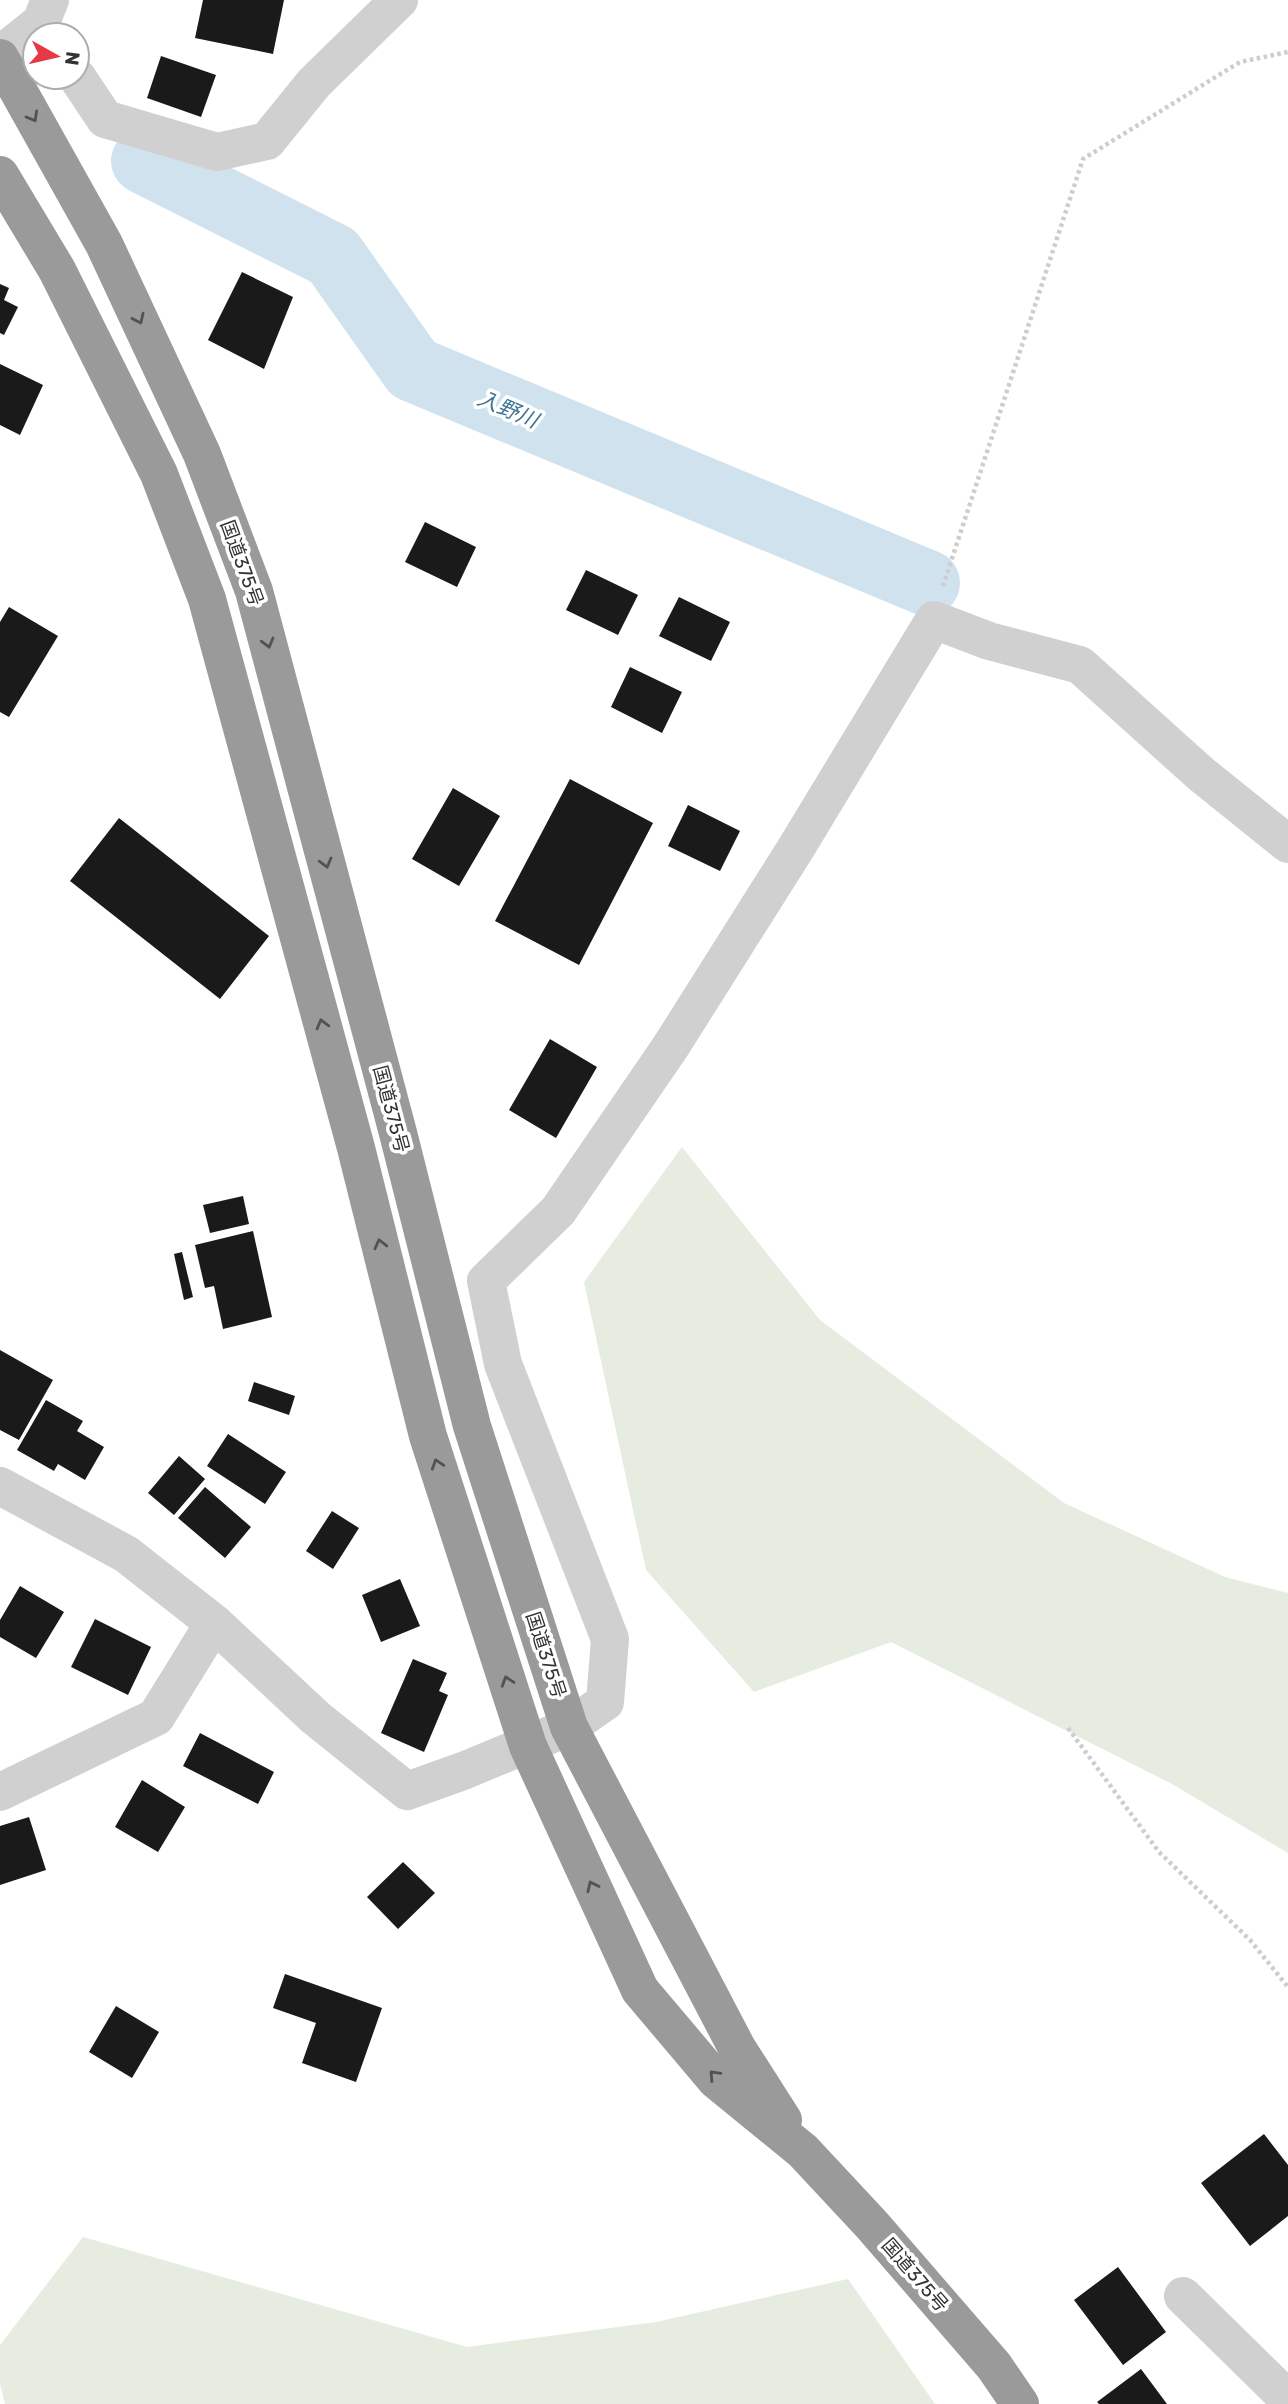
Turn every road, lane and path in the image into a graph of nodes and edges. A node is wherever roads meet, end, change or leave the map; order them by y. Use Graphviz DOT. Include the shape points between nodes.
graph roads {
  1 [pos="399,0"];
  2 [pos="47,19"];
  3 [pos="1288,52"];
  4 [pos="0,56"];
  5 [pos="86,91"];
  6 [pos="0,175"];
  7 [pos="934,621"];
  8 [pos="1288,844"];
  9 [pos="0,1486"];
  10 [pos="214,1623"];
  11 [pos="569,1727"];
  12 [pos="1068,1728"];
  13 [pos="528,1746"];
  14 [pos="0,1792"];
  15 [pos="1288,1987"];
  16 [pos="803,2151"];
  17 [pos="1184,2296"];
  18 [pos="1288,2399"];
  19 [pos="1020,2404"];
  1 -- 5 [label="street" via="314,83 267,141 217,152 105,119"];
  2 -- 4 [label="street"];
  3 -- 7 [label="path" via="1240,62 1083,159"];
  4 -- 11 [label="highway, 国道375号, one-way" via="104,244 202,454 254,591 472,1426"];
  13 -- 6 [label="highway, 国道375号, one-way" via="428,1436 356,1148 207,599 159,474 57,271"];
  7 -- 8 [label="street" via="1080,665 1201,774"];
  7 -- 11 [label="street" via="671,1046 558,1211 486,1281 503,1364 610,1639 605,1702"];
  9 -- 10 [label="street" via="126,1555"];
  10 -- 13 [label="street" via="316,1718 407,1791"];
  10 -- 14 [label="street" via="156,1717"];
  11 -- 13 [label="street"];
  11 -- 16 [label="highway, 国道375号" via="737,2048"];
  12 -- 15 [label="path" via="1158,1852 1250,1940"];
  16 -- 13 [label="highway, 国道375号, one-way" via="716,2080 640,1990"];
  16 -- 19 [label="highway, 国道375号" via="994,2366"];
  17 -- 18 [label="street"];
}
